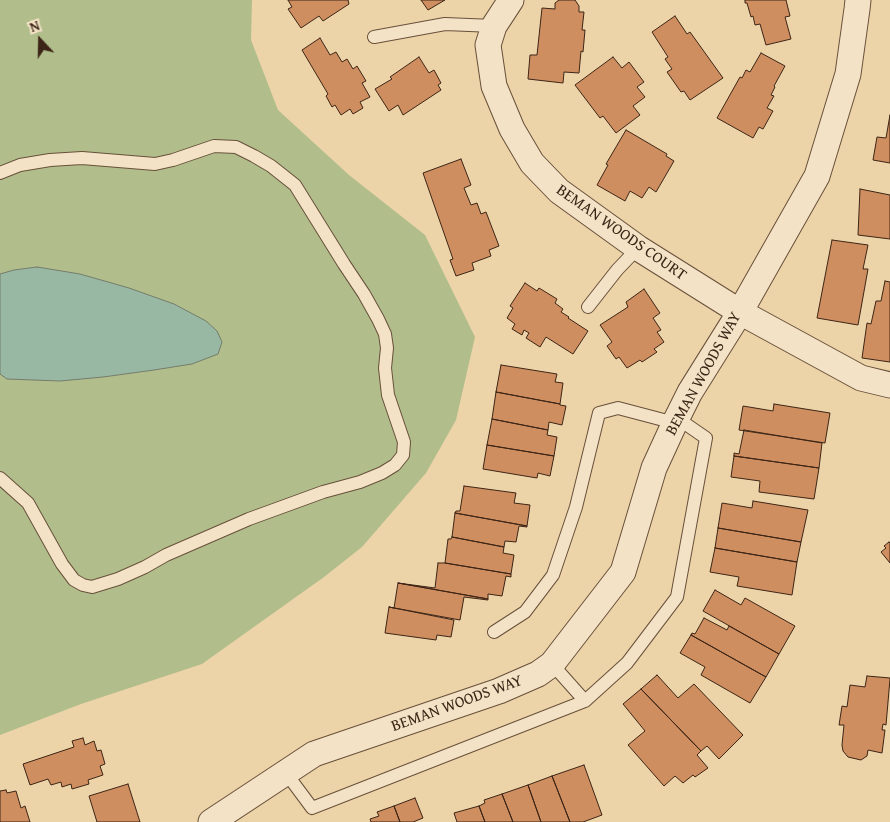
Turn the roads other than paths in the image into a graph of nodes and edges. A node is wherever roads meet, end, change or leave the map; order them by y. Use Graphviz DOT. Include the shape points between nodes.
graph roads {
  1 [pos="858,0"];
  2 [pos="508,1"];
  3 [pos="494,26"];
  4 [pos="374,37"];
  5 [pos="0,173"];
  6 [pos="638,248"];
  7 [pos="588,308"];
  8 [pos="740,312"];
  9 [pos="890,385"];
  10 [pos="676,421"];
  11 [pos="0,478"];
  12 [pos="494,632"];
  13 [pos="552,664"];
  14 [pos="584,701"];
  15 [pos="286,773"];
  16 [pos="211,822"];
  1 -- 8 [label="street, BEMAN WOODS WAY" via="848,74 817,176"];
  2 -- 3 [label="street, BEMAN WOODS COURT"];
  3 -- 4 [label="lane" via="445,24"];
  3 -- 6 [label="street, BEMAN WOODS COURT" via="488,46 494,86 512,129 532,163 559,191"];
  5 -- 11 [label="lane" via="20,165 82,158 155,164 214,146 236,147 271,166 295,185 378,319 387,348 388,395 404,442 402,455 395,465 382,473 249,520 118,579 92,587 74,580 28,504"];
  6 -- 7 [label="lane"];
  6 -- 8 [label="street, BEMAN WOODS COURT"];
  8 -- 9 [label="street, BEMAN WOODS COURT" via="861,378"];
  8 -- 10 [label="street, BEMAN WOODS WAY" via="690,392"];
  10 -- 12 [label="lane" via="618,408 599,413 576,507 554,575 525,612"];
  10 -- 13 [label="street, BEMAN WOODS WAY" via="654,468 623,572"];
  10 -- 14 [label="lane" via="706,438 677,597 628,663"];
  13 -- 14 [label="lane"];
  13 -- 15 [label="street, BEMAN WOODS WAY" via="538,674 499,691 314,754"];
  14 -- 15 [label="lane" via="312,808"];
  15 -- 16 [label="street, BEMAN WOODS WAY"];
}
